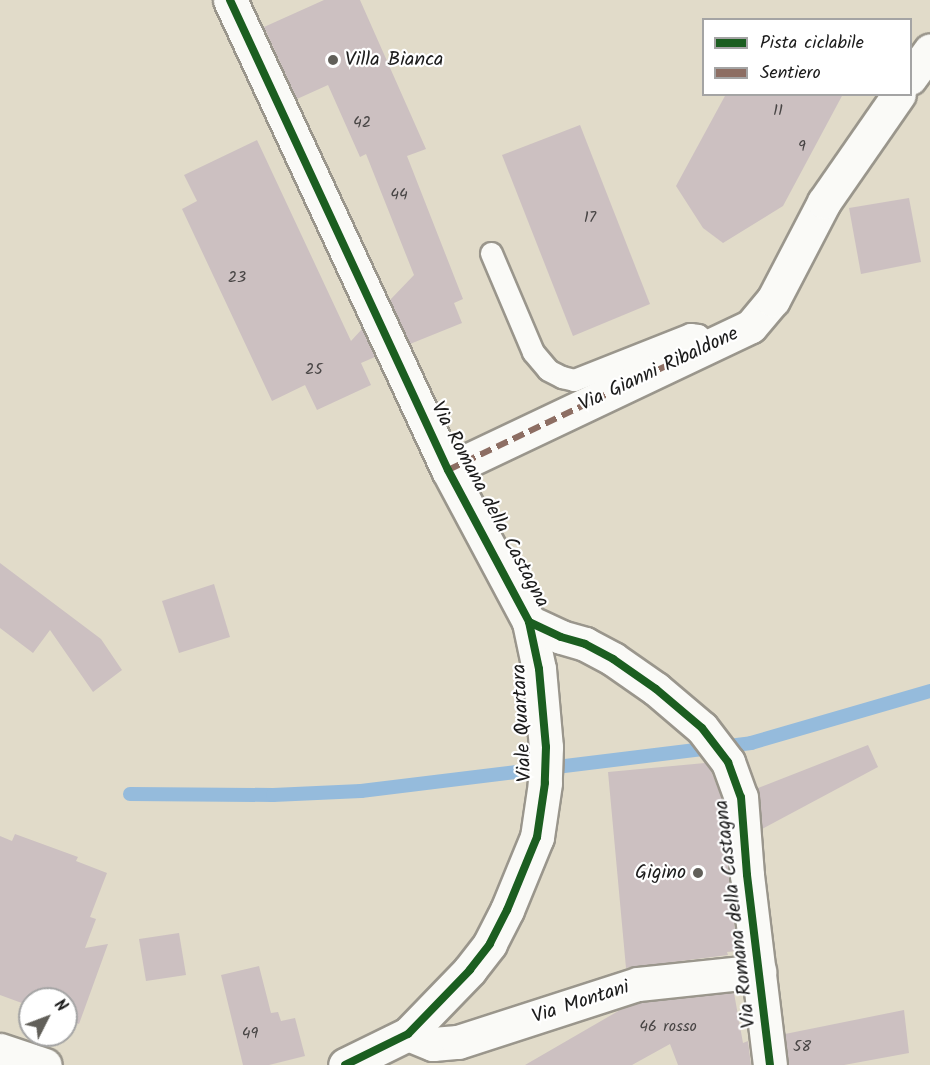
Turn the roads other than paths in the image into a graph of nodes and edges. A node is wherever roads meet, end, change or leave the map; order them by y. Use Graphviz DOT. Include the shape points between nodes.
graph roads {
  1 [pos="231,0"];
  2 [pos="930,50"];
  3 [pos="912,75"];
  4 [pos="898,96"];
  5 [pos="491,252"];
  6 [pos="696,351"];
  7 [pos="448,470"];
  8 [pos="529,622"];
  9 [pos="759,971"];
  10 [pos="408,1034"];
  11 [pos="0,1050"];
  12 [pos="45,1065"];
  13 [pos="345,1065"];
  14 [pos="770,1065"];
  1 -- 7 [label="street, Via Romana della Castagna"];
  2 -- 3 [label="street"];
  4 -- 6 [label="street, Via Gianni Ribaldone" via="824,202 773,300 751,326"];
  5 -- 6 [label="lane" via="533,352 548,370 562,377 574,380 690,334 698,335"];
  6 -- 7 [label="street, Via Gianni Ribaldone"];
  7 -- 8 [label="street, Via Romana della Castagna"];
  8 -- 9 [label="street, Via Romana della Castagna" via="613,659 656,689 702,728 728,762 741,797"];
  8 -- 10 [label="street, Viale Quartara" via="539,669 546,747 537,837 490,944"];
  9 -- 10 [label="street, Via Montani" via="638,984 458,1042 433,1044"];
  9 -- 14 [label="street, Via Romana della Castagna"];
  10 -- 13 [label="street, Viale Quartara"];
  11 -- 12 [label="street"];
}
